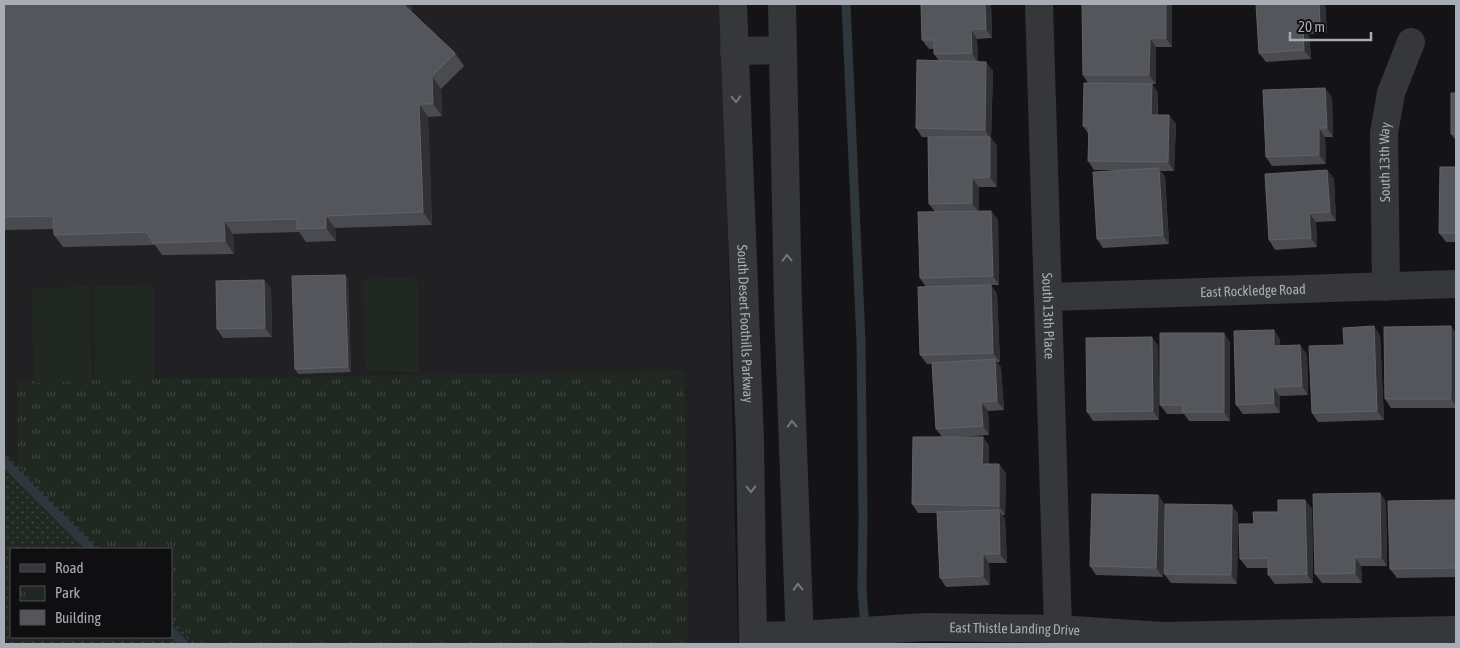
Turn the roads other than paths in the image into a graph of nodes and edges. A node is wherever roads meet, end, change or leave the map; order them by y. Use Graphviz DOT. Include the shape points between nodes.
graph roads {
  1 [pos="733,4"];
  2 [pos="782,4"];
  3 [pos="1039,4"];
  4 [pos="1411,42"];
  5 [pos="783,50"];
  6 [pos="734,51"];
  7 [pos="1456,284"];
  8 [pos="1386,287"];
  9 [pos="1049,297"];
  10 [pos="1058,629"];
  11 [pos="1456,630"];
  12 [pos="753,640"];
  13 [pos="800,640"];
  1 -- 6 [label="street, South Desert Foothills Parkway"];
  2 -- 5 [label="street"];
  3 -- 9 [label="street, South 13th Place"];
  4 -- 8 [label="street, South 13th Way" via="1391,93 1384,133"];
  5 -- 6 [label="street"];
  13 -- 5 [label="street, one-way"];
  6 -- 12 [label="street, South Desert Foothills Parkway, one-way" via="750,441"];
  7 -- 8 [label="street, East Rockledge Road"];
  8 -- 9 [label="street, East Rockledge Road"];
  9 -- 10 [label="street, South 13th Place"];
  10 -- 11 [label="street, East Thistle Landing Drive" via="1163,636"];
  10 -- 13 [label="street, East Thistle Landing Drive" via="926,627 850,630"];
  12 -- 13 [label="street, East Thistle Landing Drive"];
}
